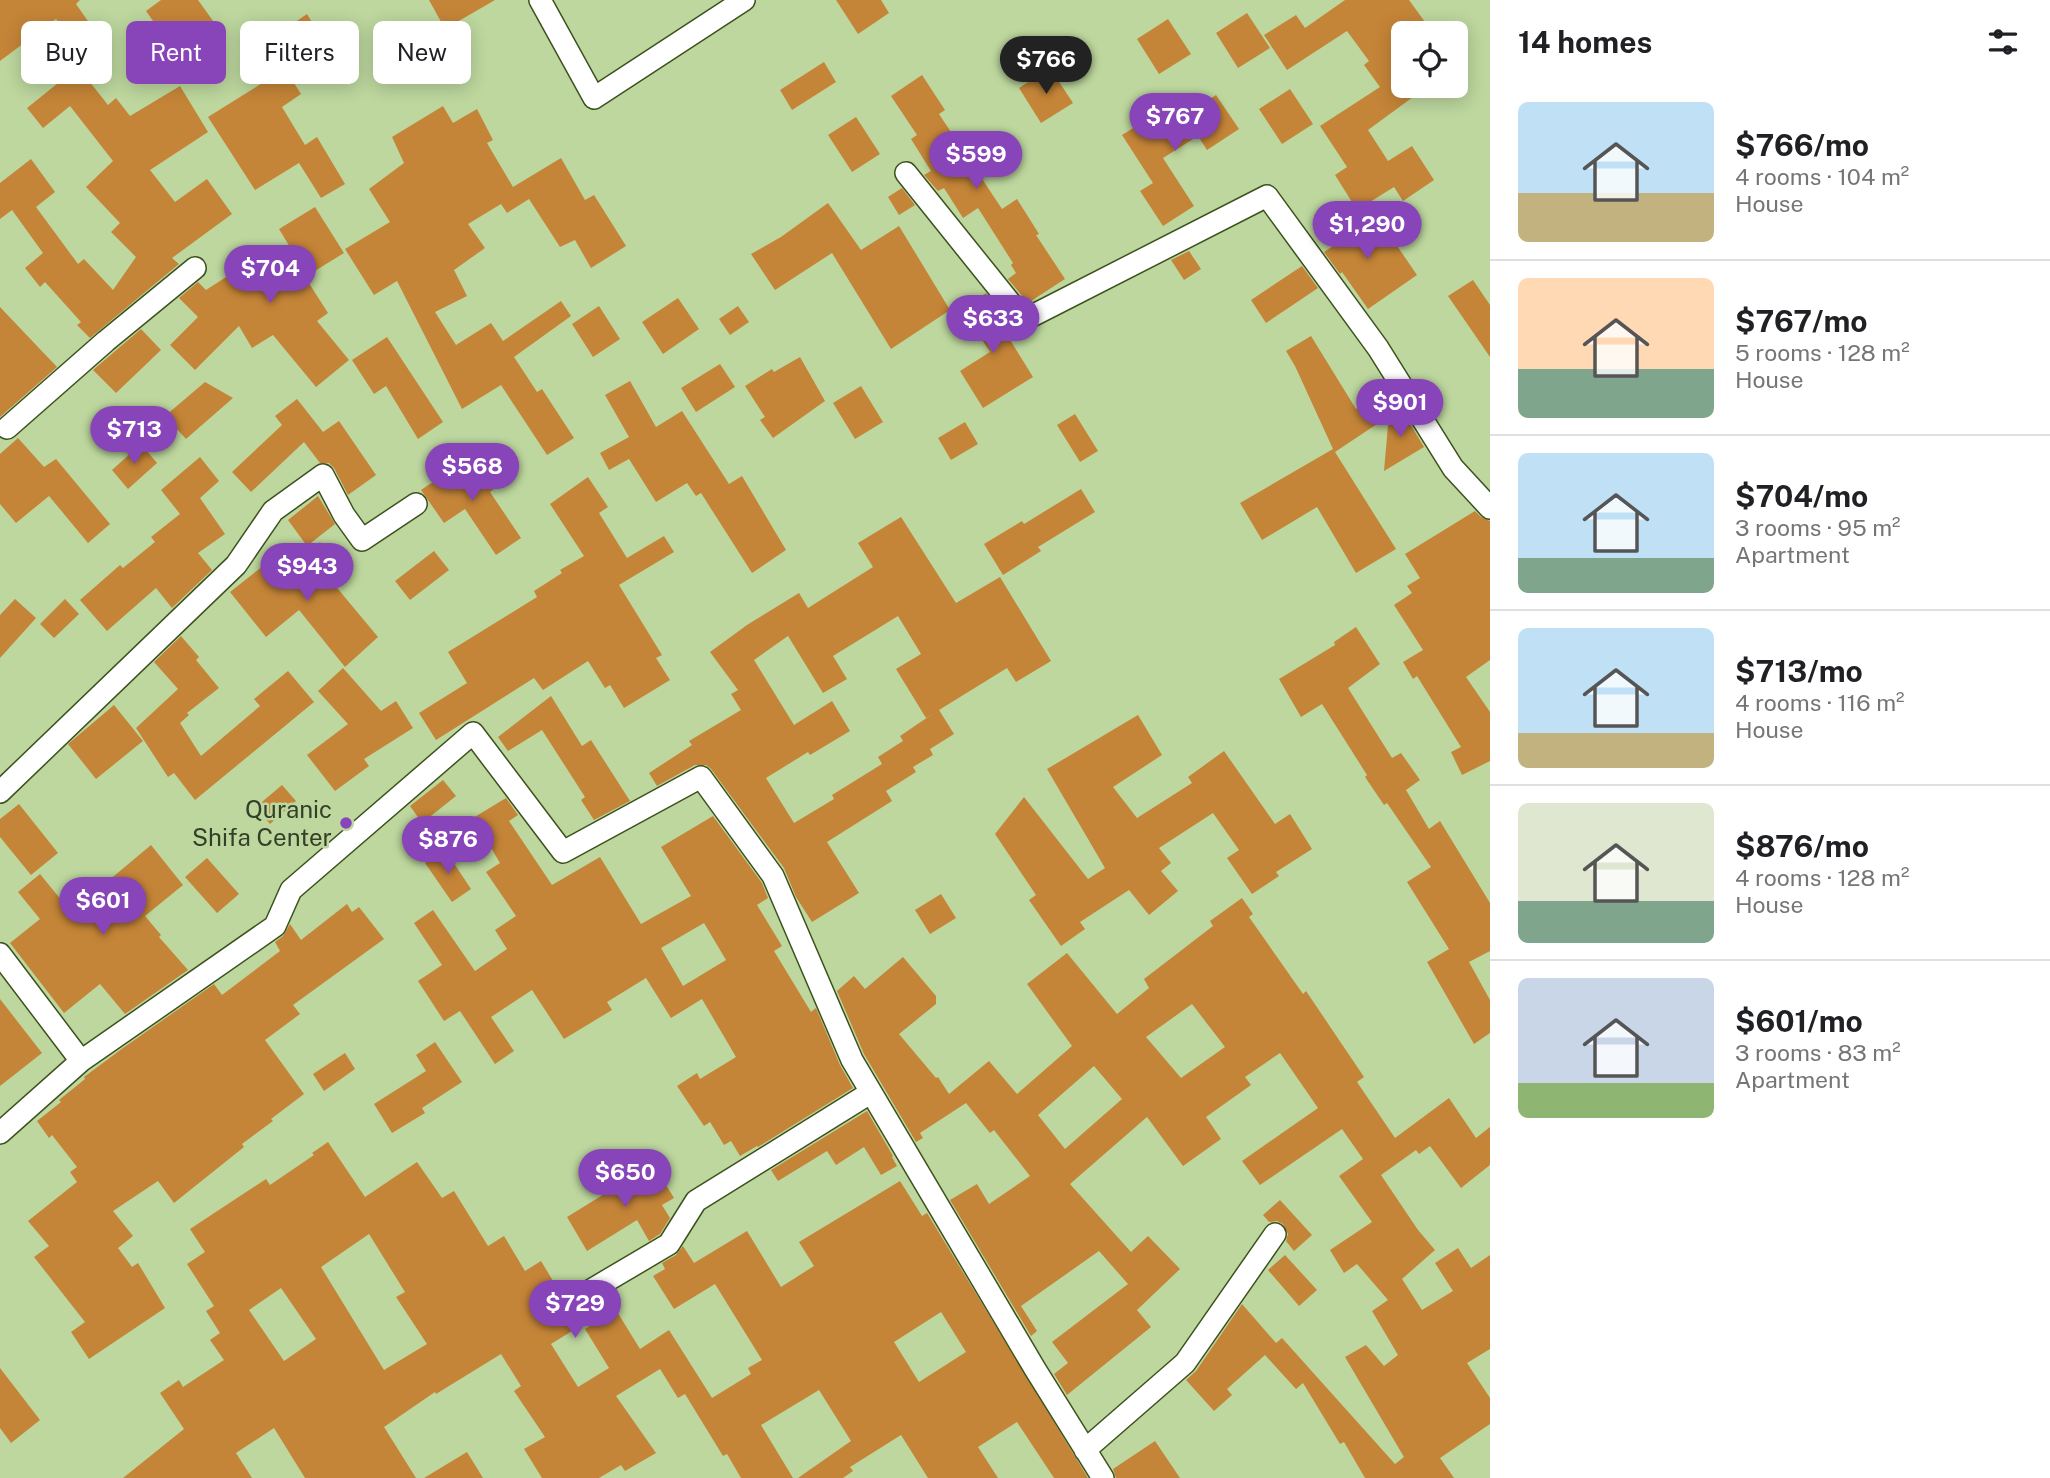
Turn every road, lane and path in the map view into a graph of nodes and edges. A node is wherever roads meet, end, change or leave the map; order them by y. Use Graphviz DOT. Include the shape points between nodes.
graph roads {
  1 [pos="540,0"];
  2 [pos="744,0"];
  3 [pos="906,173"];
  4 [pos="195,268"];
  5 [pos="3,427"];
  6 [pos="415,504"];
  7 [pos="1490,508"];
  8 [pos="0,792"];
  9 [pos="0,954"];
  10 [pos="81,1061"];
  11 [pos="870,1093"];
  12 [pos="0,1133"];
  13 [pos="1275,1234"];
  14 [pos="586,1293"];
  15 [pos="1085,1450"];
  16 [pos="1103,1478"];
  1 -- 2 [label="street" via="594,99"];
  3 -- 7 [label="street" via="1024,320 1267,196 1378,348 1453,468"];
  4 -- 5 [label="street"];
  6 -- 8 [label="street" via="362,540 323,475 273,511 236,565"];
  9 -- 10 [label="street"];
  10 -- 11 [label="street" via="275,926 291,890 473,733 563,852 701,777 773,876"];
  10 -- 12 [label="street"];
  11 -- 14 [label="street" via="696,1201 669,1244"];
  11 -- 15 [label="street"];
  13 -- 15 [label="street" via="1185,1363"];
  15 -- 16 [label="street"];
}
